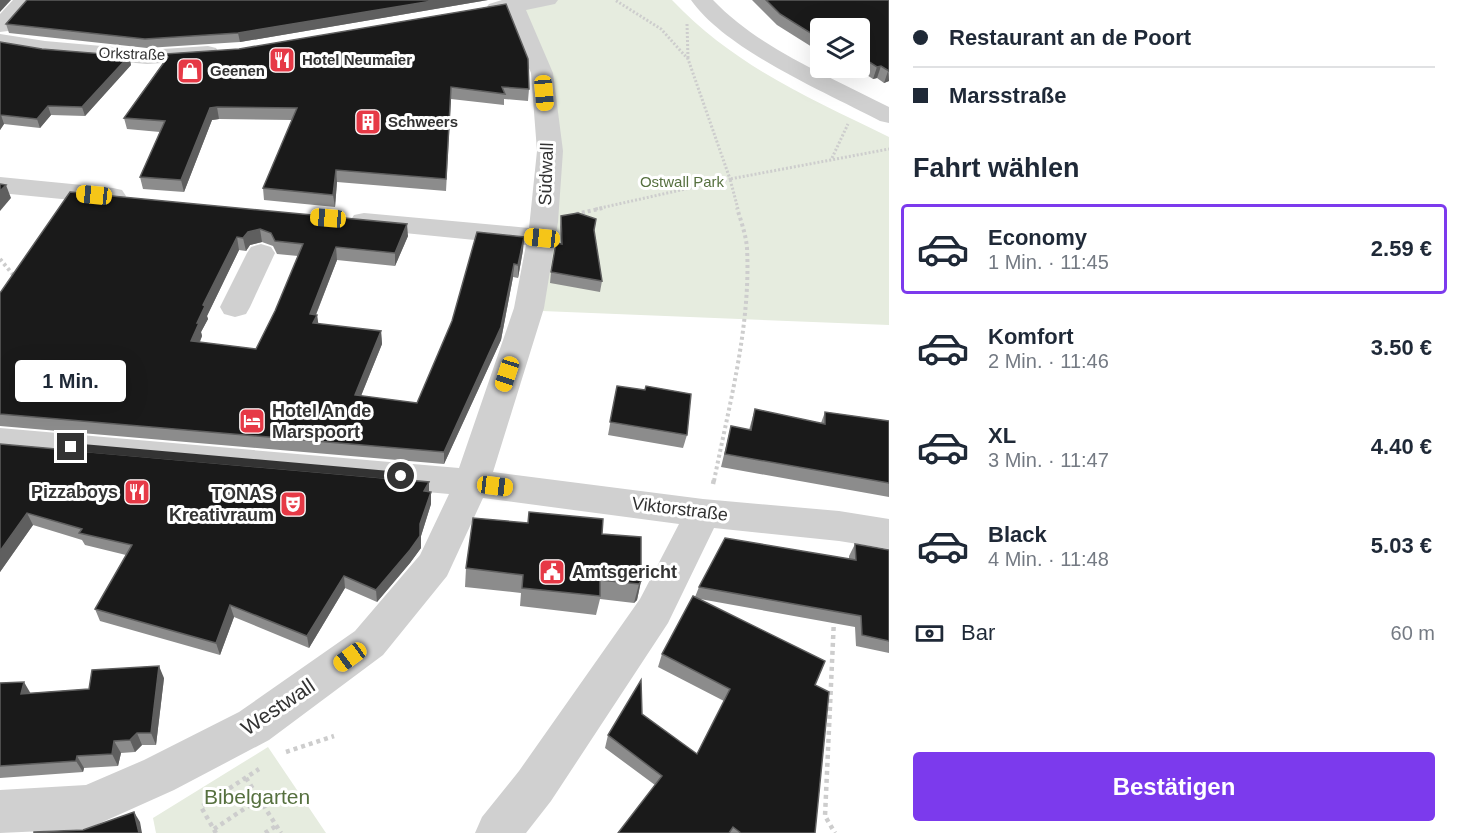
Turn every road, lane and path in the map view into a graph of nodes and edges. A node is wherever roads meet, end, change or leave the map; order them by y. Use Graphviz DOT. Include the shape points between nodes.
graph roads {
  1 [pos="25,0"];
  2 [pos="548,0"];
  3 [pos="615,0"];
  4 [pos="701,0"];
  5 [pos="514,2"];
  6 [pos="470,12"];
  7 [pos="687,23"];
  8 [pos="0,26"];
  9 [pos="0,41"];
  10 [pos="228,52"];
  11 [pos="688,59"];
  12 [pos="889,116"];
  13 [pos="850,120"];
  14 [pos="889,149"];
  15 [pos="832,159"];
  16 [pos="730,179"];
  17 [pos="0,185"];
  18 [pos="143,199"];
  19 [pos="339,219"];
  20 [pos="543,230"];
  21 [pos="261,253"];
  22 [pos="0,259"];
  23 [pos="16,279"];
  24 [pos="235,307"];
  25 [pos="0,441"];
  26 [pos="472,483"];
  27 [pos="704,513"];
  28 [pos="889,534"];
  29 [pos="835,607"];
  30 [pos="334,736"];
  31 [pos="281,753"];
  32 [pos="264,766"];
  33 [pos="246,778"];
  34 [pos="259,799"];
  35 [pos="0,812"];
  36 [pos="276,826"];
  37 [pos="215,831"];
  38 [pos="265,833"];
  39 [pos="280,833"];
  40 [pos="498,833"];
  41 [pos="835,833"];
  1 -- 8 [label="street"];
  2 -- 5 [label="street"];
  3 -- 11 [label="path" via="661,30"];
  4 -- 12 [label="street" via="725,25 780,60"];
  5 -- 6 [label="street"];
  5 -- 20 [label="street, Südwall" via="542,73 550,152"];
  7 -- 11 [label="path"];
  9 -- 10 [label="street, Orkstraße" via="147,57"];
  11 -- 16 [label="path"];
  13 -- 15 [label="path"];
  14 -- 15 [label="path"];
  15 -- 16 [label="path"];
  16 -- 20 [label="path"];
  16 -- 27 [label="path" via="747,246 746,301 714,479"];
  17 -- 18 [label="street"];
  19 -- 20 [label="street"];
  20 -- 26 [label="street, Südwall" via="528,308"];
  21 -- 24 [label="street"];
  22 -- 23 [label="path"];
  25 -- 26 [label="street, Viktorstraße"];
  26 -- 27 [label="street, Viktorstraße"];
  26 -- 35 [label="street, Westwall" via="434,565 369,644 254,726 87,807"];
  27 -- 28 [label="street, Viktorstraße"];
  27 -- 40 [label="street" via="654,610 535,786"];
  29 -- 41 [label="path" via="825,816"];
  30 -- 31 [label="path"];
  32 -- 33 [label="path"];
  33 -- 34 [label="path"];
  33 -- 37 [label="path" via="201,807"];
  34 -- 36 [label="path"];
  34 -- 37 [label="path"];
  36 -- 38 [label="path"];
  36 -- 39 [label="path"];
}
